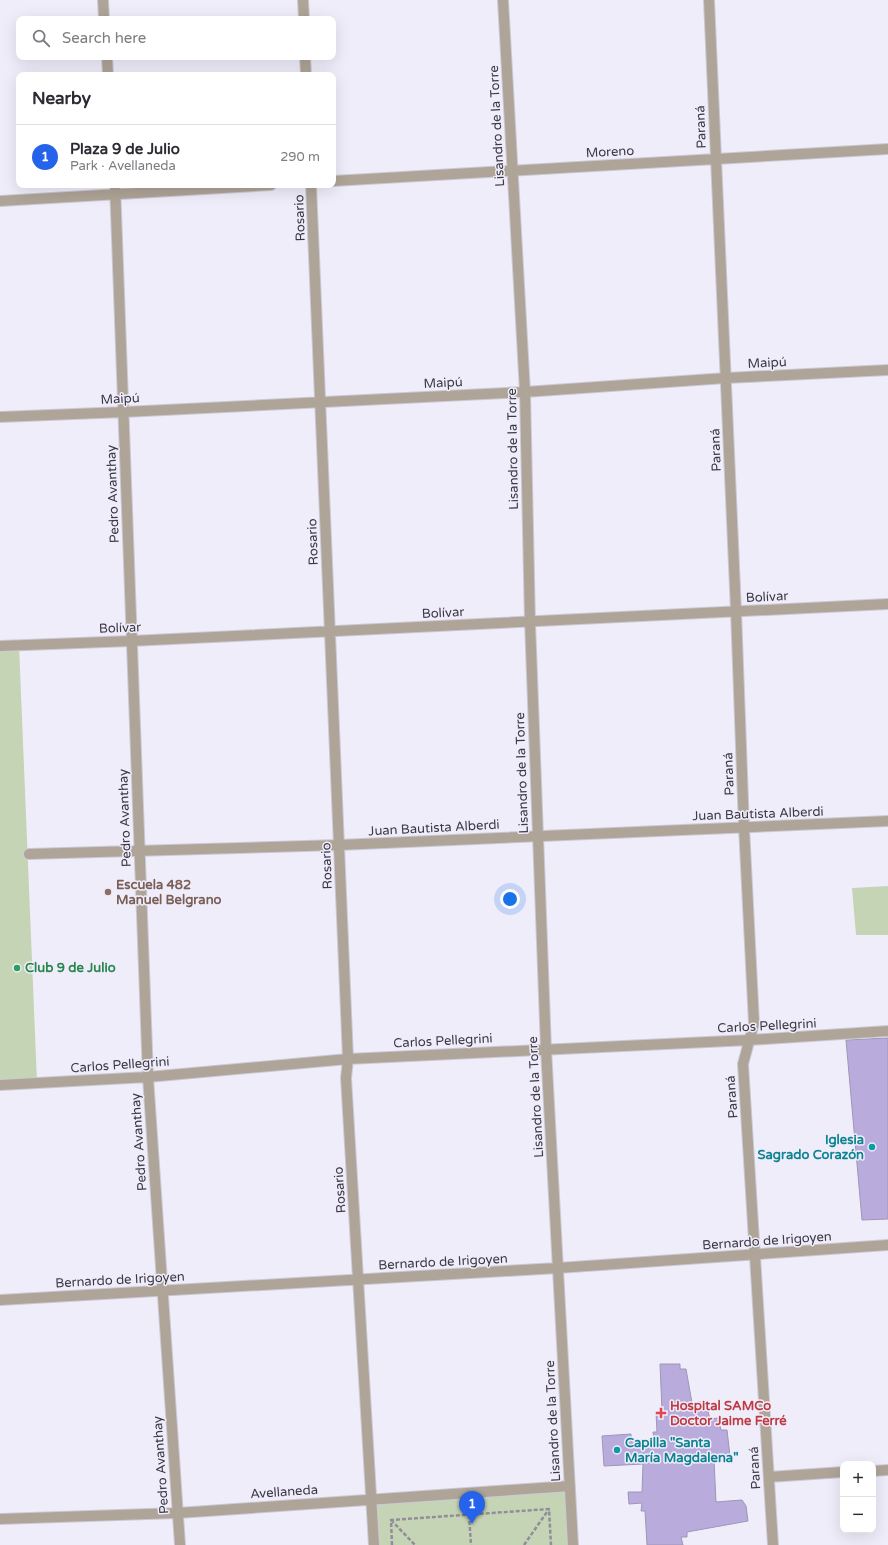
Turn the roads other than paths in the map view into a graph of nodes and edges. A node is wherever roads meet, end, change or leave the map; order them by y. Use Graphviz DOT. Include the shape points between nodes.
graph roads {
  1 [pos="103,0"];
  2 [pos="303,0"];
  3 [pos="503,0"];
  4 [pos="709,0"];
  5 [pos="104,16"];
  6 [pos="304,16"];
  7 [pos="106,60"];
  8 [pos="305,60"];
  9 [pos="108,72"];
  10 [pos="306,72"];
  11 [pos="888,149"];
  12 [pos="716,159"];
  13 [pos="513,171"];
  14 [pos="336,181"];
  15 [pos="154,188"];
  16 [pos="311,188"];
  17 [pos="115,189"];
  18 [pos="0,201"];
  19 [pos="888,370"];
  20 [pos="726,378"];
  21 [pos="526,392"];
  22 [pos="320,402"];
  23 [pos="124,412"];
  24 [pos="0,417"];
  25 [pos="888,604"];
  26 [pos="736,611"];
  27 [pos="530,622"];
  28 [pos="330,632"];
  29 [pos="131,641"];
  30 [pos="0,646"];
  31 [pos="888,821"];
  32 [pos="744,828"];
  33 [pos="538,836"];
  34 [pos="339,845"];
  35 [pos="139,851"];
  36 [pos="29,854"];
  37 [pos="888,1032"];
  38 [pos="750,1040"];
  39 [pos="546,1049"];
  40 [pos="348,1059"];
  41 [pos="148,1077"];
  42 [pos="0,1084"];
  43 [pos="888,1245"];
  44 [pos="755,1254"];
  45 [pos="558,1268"];
  46 [pos="359,1279"];
  47 [pos="162,1290"];
  48 [pos="0,1300"];
  49 [pos="888,1470"];
  50 [pos="876,1471"];
  51 [pos="840,1472"];
  52 [pos="769,1477"];
  53 [pos="570,1486"];
  54 [pos="371,1499"];
  55 [pos="178,1512"];
  56 [pos="0,1520"];
  57 [pos="180,1545"];
  58 [pos="374,1545"];
  59 [pos="573,1545"];
  60 [pos="773,1545"];
  1 -- 5 [label="street"];
  2 -- 6 [label="street"];
  3 -- 13 [label="street, Lisandro de la Torre"];
  4 -- 12 [label="street, Paraná"];
  7 -- 9 [label="street"];
  8 -- 10 [label="street"];
  11 -- 12 [label="street, Moreno"];
  12 -- 13 [label="street, Moreno"];
  12 -- 20 [label="street, Paraná"];
  13 -- 14 [label="street, Moreno"];
  13 -- 21 [label="street, Lisandro de la Torre"];
  15 -- 17 [label="street"];
  16 -- 22 [label="street, Rosario"];
  17 -- 18 [label="street"];
  17 -- 23 [label="street, Pedro Avanthay"];
  19 -- 20 [label="street, Maipú"];
  20 -- 21 [label="street, Maipú"];
  20 -- 26 [label="street, Paraná"];
  21 -- 22 [label="street, Maipú"];
  21 -- 27 [label="street, Lisandro de la Torre"];
  22 -- 23 [label="street, Maipú"];
  22 -- 28 [label="street, Rosario"];
  23 -- 24 [label="street, Maipú"];
  23 -- 29 [label="street, Pedro Avanthay"];
  25 -- 26 [label="street, Bolívar"];
  26 -- 27 [label="street, Bolívar"];
  26 -- 32 [label="street, Paraná"];
  27 -- 28 [label="street, Bolívar"];
  27 -- 33 [label="street, Lisandro de la Torre"];
  28 -- 29 [label="street, Bolívar"];
  28 -- 34 [label="street, Rosario"];
  29 -- 30 [label="street, Bolívar"];
  29 -- 35 [label="street, Pedro Avanthay"];
  31 -- 32 [label="street, Juan Bautista Alberdi"];
  32 -- 33 [label="street, Juan Bautista Alberdi"];
  32 -- 38 [label="street, Paraná" via="754,1023"];
  33 -- 34 [label="street, Juan Bautista Alberdi"];
  33 -- 39 [label="street, Lisandro de la Torre"];
  34 -- 35 [label="street, Juan Bautista Alberdi"];
  34 -- 40 [label="street, Rosario"];
  35 -- 36 [label="street, Juan Bautista Alberdi"];
  35 -- 41 [label="street, Pedro Avanthay"];
  37 -- 38 [label="street, Carlos Pellegrini"];
  38 -- 39 [label="street, Carlos Pellegrini"];
  38 -- 44 [label="street, Paraná" via="743,1064"];
  39 -- 40 [label="street, Carlos Pellegrini"];
  39 -- 45 [label="street, Lisandro de la Torre"];
  40 -- 41 [label="street, Carlos Pellegrini"];
  40 -- 46 [label="street, Rosario" via="346,1078"];
  41 -- 42 [label="street, Carlos Pellegrini"];
  41 -- 47 [label="street, Pedro Avanthay"];
  43 -- 44 [label="street, Bernardo de Irigoyen"];
  44 -- 45 [label="street, Bernardo de Irigoyen"];
  44 -- 52 [label="street, Paraná"];
  45 -- 46 [label="street, Bernardo de Irigoyen"];
  45 -- 53 [label="street, Lisandro de la Torre"];
  46 -- 47 [label="street, Bernardo de Irigoyen"];
  46 -- 54 [label="street, Rosario"];
  47 -- 48 [label="street, Bernardo de Irigoyen"];
  47 -- 55 [label="street, Pedro Avanthay"];
  49 -- 50 [label="street"];
  51 -- 52 [label="street"];
  52 -- 60 [label="street, Paraná"];
  53 -- 54 [label="street, Avellaneda"];
  53 -- 59 [label="street, Lisandro de la Torre"];
  54 -- 55 [label="street, Avellaneda"];
  54 -- 58 [label="street, Rosario"];
  55 -- 56 [label="street, Avellaneda"];
  55 -- 57 [label="street, Pedro Avanthay"];
}
